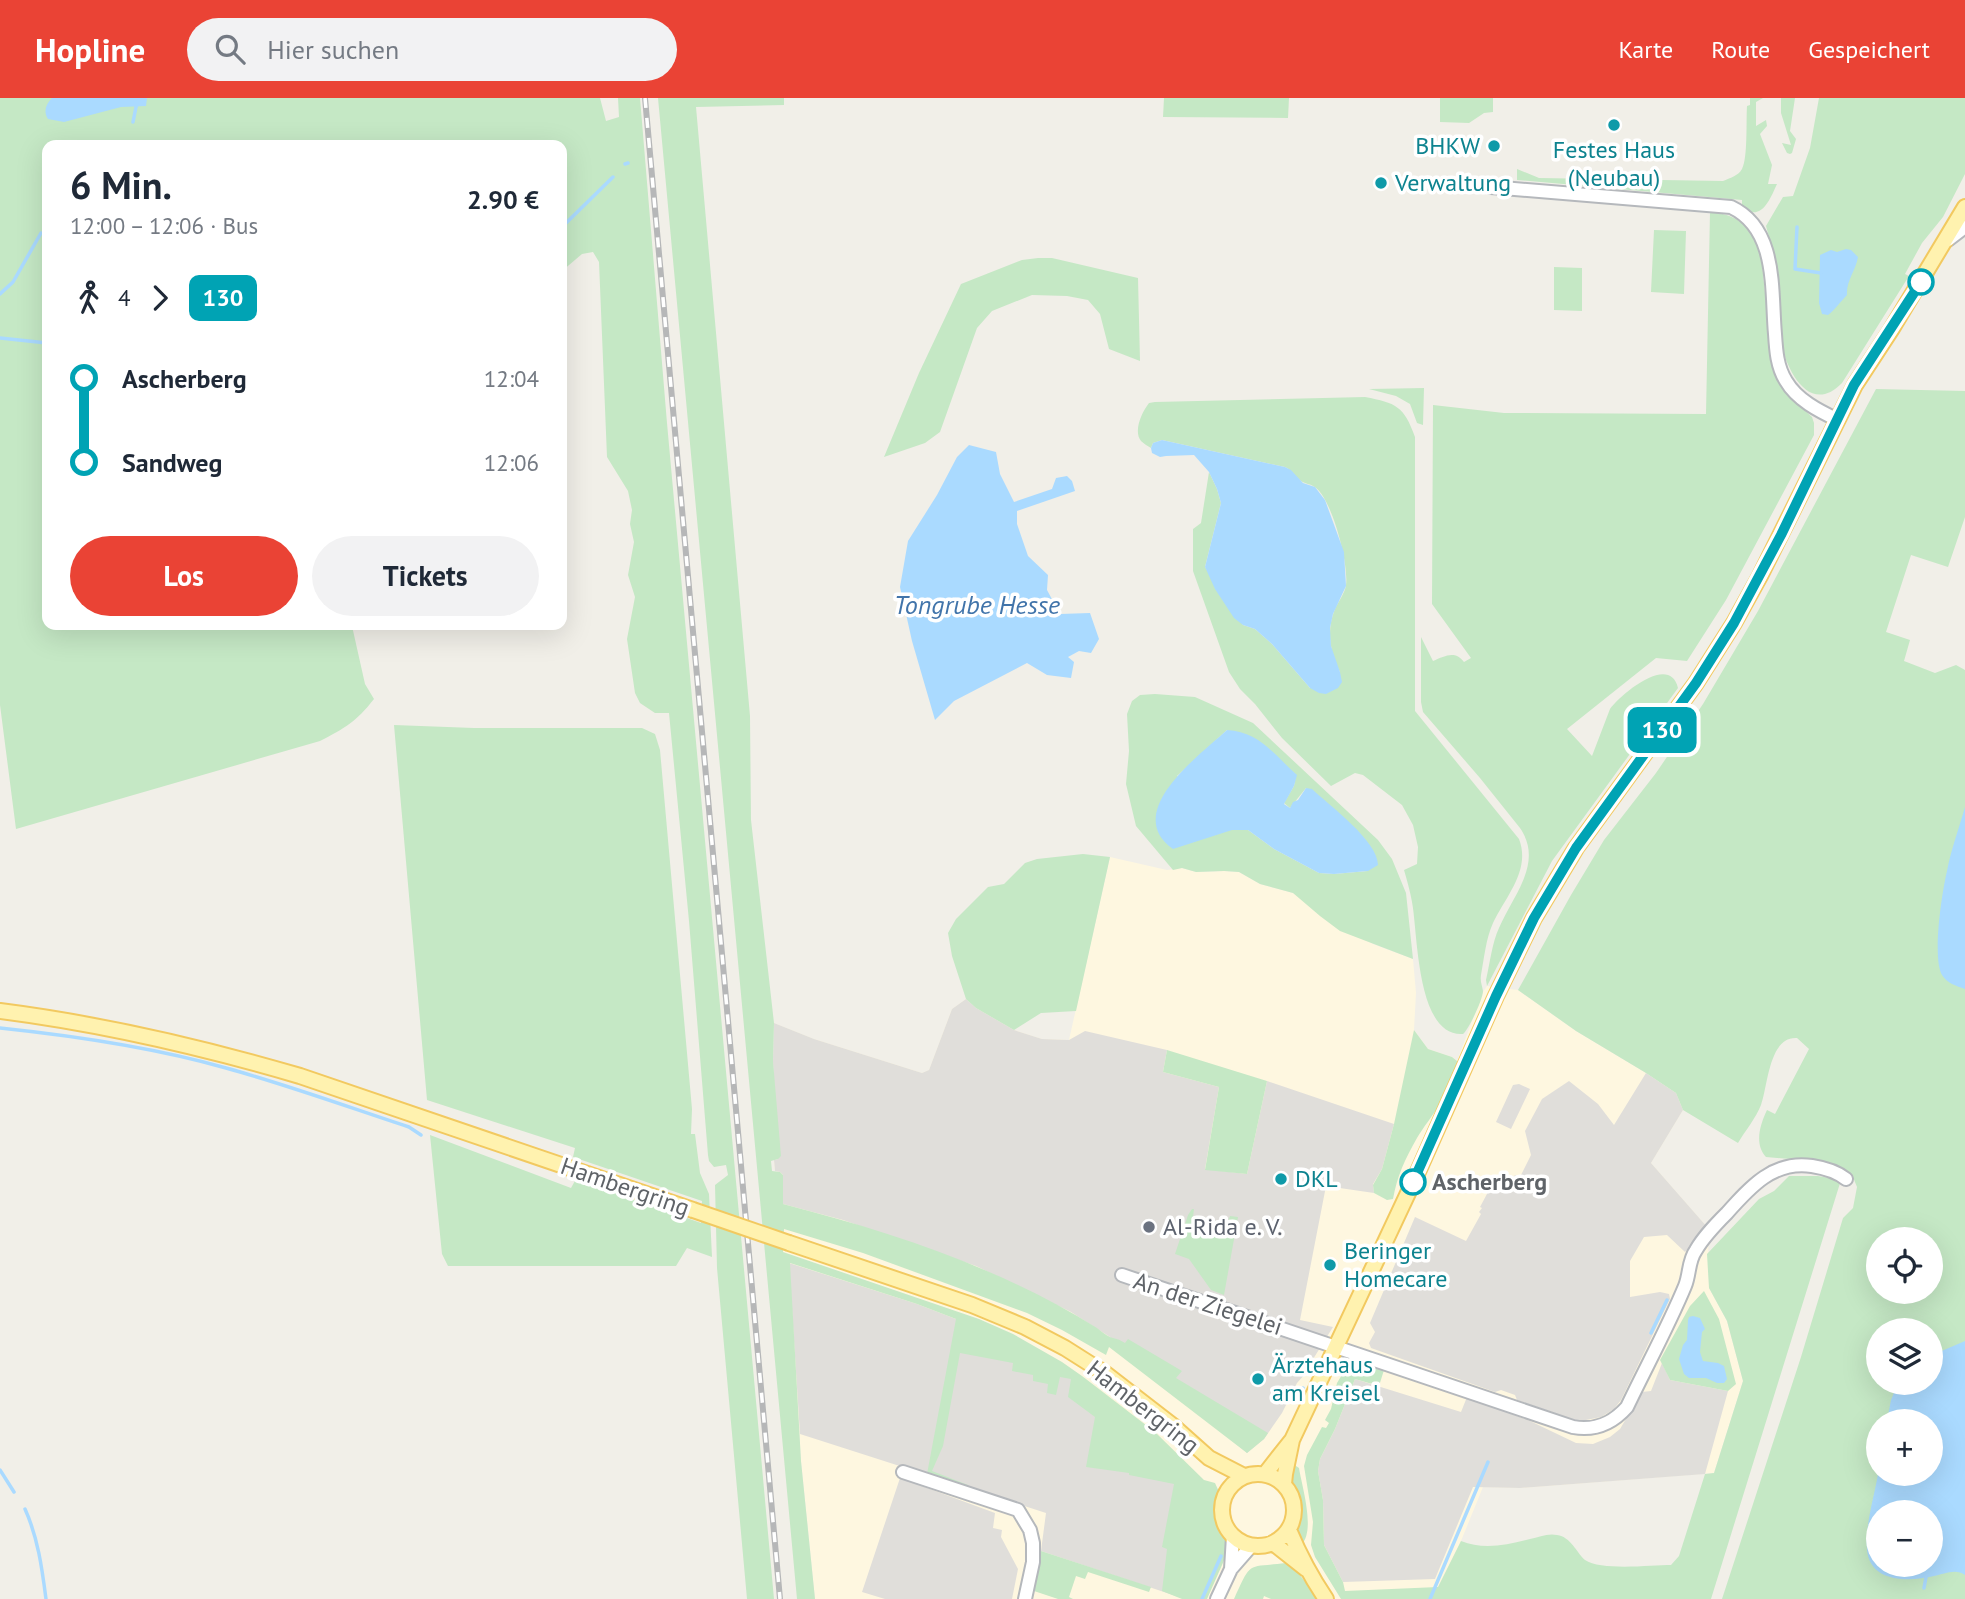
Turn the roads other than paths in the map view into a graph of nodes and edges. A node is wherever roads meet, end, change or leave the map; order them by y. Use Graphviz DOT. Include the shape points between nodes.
graph roads {
  1 [pos="1491,187"];
  2 [pos="1965,207"];
  3 [pos="1965,227"];
  4 [pos="1942,245"];
  5 [pos="1838,420"];
  6 [pos="0,1011"];
  7 [pos="1846,1179"];
  8 [pos="1122,1275"];
  9 [pos="1334,1348"];
  10 [pos="1292,1440"];
  11 [pos="1209,1458"];
  12 [pos="903,1472"];
  13 [pos="1265,1474"];
  14 [pos="1244,1476"];
  15 [pos="1284,1484"];
  16 [pos="1227,1491"];
  17 [pos="1289,1530"];
  18 [pos="1233,1536"];
  19 [pos="1273,1543"];
  20 [pos="1252,1545"];
  21 [pos="1231,1569"];
  22 [pos="1306,1569"];
  23 [pos="1026,1599"];
  24 [pos="1217,1599"];
  25 [pos="1326,1599"];
  1 -- 5 [label="street" via="1740,211 1761,234 1768,252 1782,373 1804,401"];
  2 -- 4 [label="main road"];
  3 -- 4 [label="street"];
  4 -- 5 [label="main road"];
  5 -- 9 [label="main road" via="1734,623 1576,848 1534,918"];
  6 -- 11 [label="main road, Hambergring, bridge" via="102,1027 234,1056 300,1076 972,1306 1025,1327 1106,1374"];
  7 -- 9 [label="street" via="1807,1165 1773,1170 1757,1181 1695,1251 1686,1284 1627,1407 1600,1427 1573,1427"];
  8 -- 9 [label="street, An der Ziegelei"];
  9 -- 10 [label="main road"];
  10 -- 13 [label="main road"];
  10 -- 15 [label="main road"];
  11 -- 14 [label="main road, Hambergring"];
  11 -- 16 [label="main road, Hambergring"];
  12 -- 23 [label="street" via="1018,1510 1033,1543"];
  13 -- 14 [label="main road"];
  13 -- 15 [label="main road"];
  14 -- 16 [label="main road"];
  15 -- 17 [label="main road" via="1294,1502"];
  16 -- 18 [label="main road" via="1222,1511"];
  17 -- 19 [label="main road"];
  17 -- 22 [label="main road"];
  18 -- 20 [label="main road"];
  18 -- 21 [label="street"];
  19 -- 20 [label="main road"];
  19 -- 22 [label="main road"];
  20 -- 21 [label="street"];
  21 -- 24 [label="street"];
  22 -- 25 [label="main road"];
}
